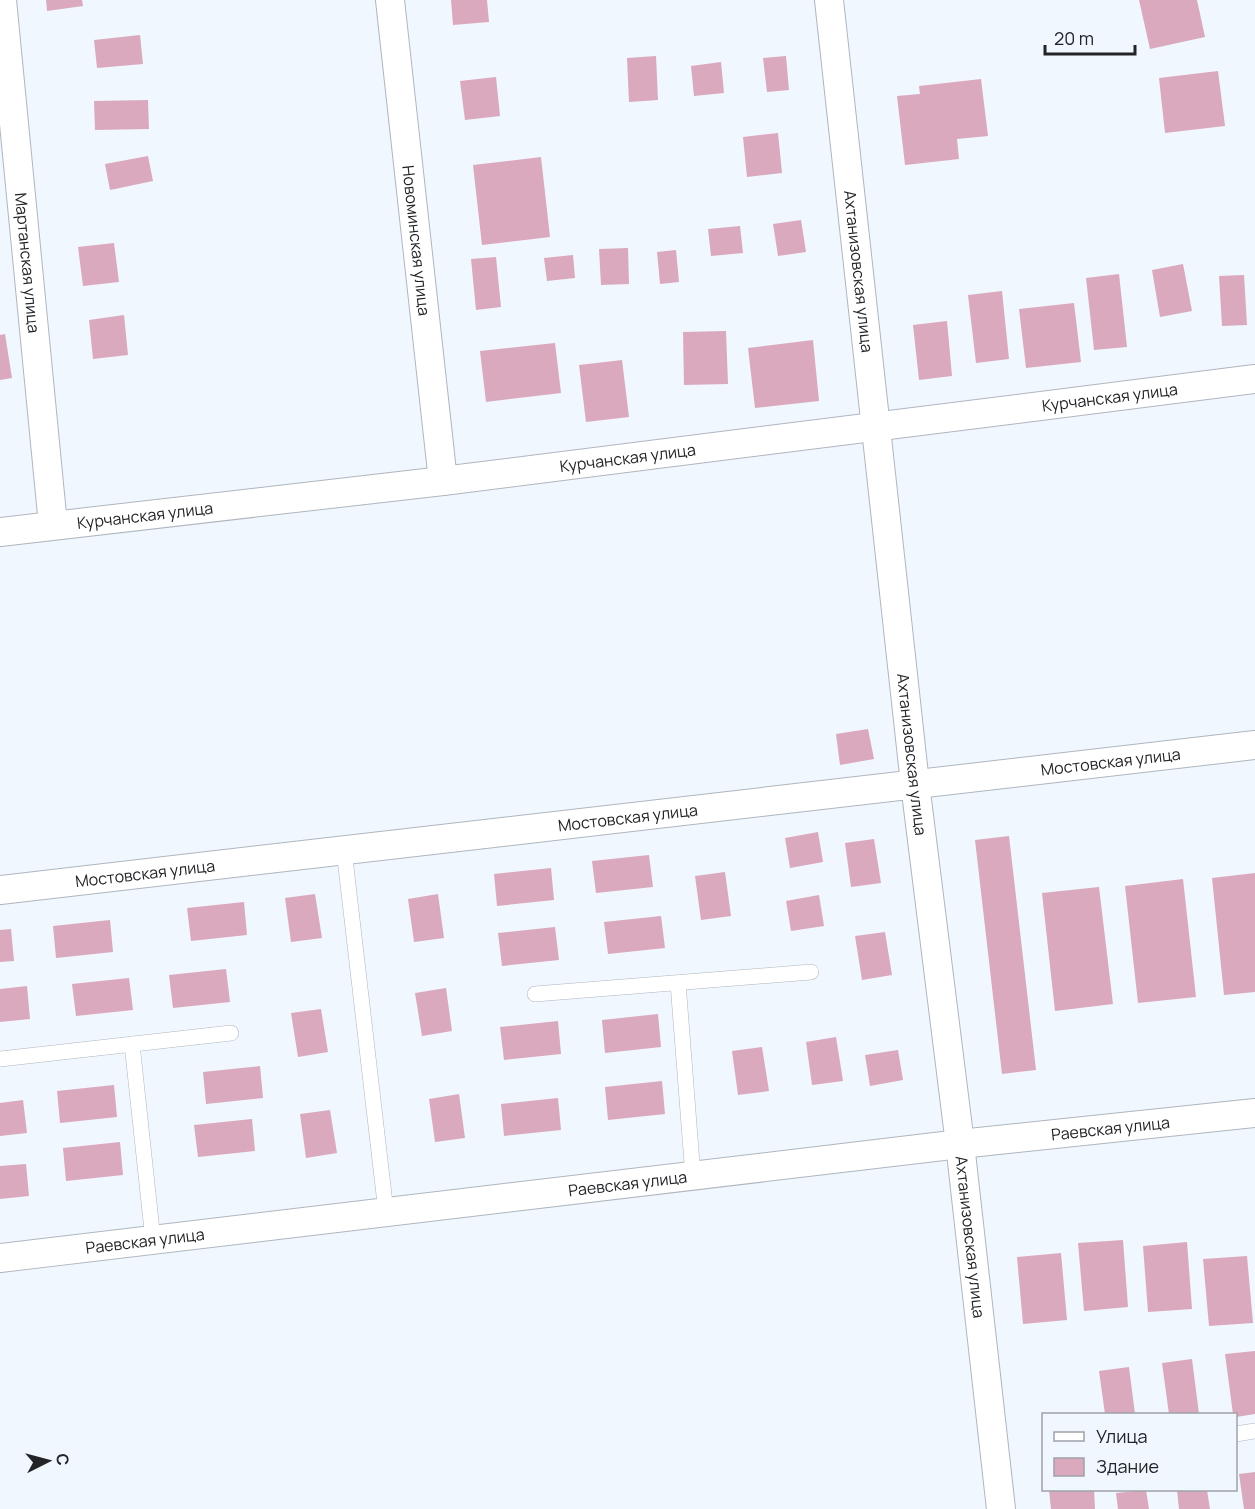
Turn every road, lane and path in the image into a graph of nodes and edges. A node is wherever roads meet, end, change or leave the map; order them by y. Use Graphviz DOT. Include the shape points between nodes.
graph roads {
  1 [pos="2,0"];
  2 [pos="390,0"];
  3 [pos="829,0"];
  4 [pos="1255,379"];
  5 [pos="875,427"];
  6 [pos="443,481"];
  7 [pos="53,525"];
  8 [pos="0,532"];
  9 [pos="1255,745"];
  10 [pos="915,784"];
  11 [pos="344,850"];
  12 [pos="0,890"];
  13 [pos="811,972"];
  14 [pos="678,982"];
  15 [pos="536,994"];
  16 [pos="231,1034"];
  17 [pos="132,1044"];
  18 [pos="0,1059"];
  19 [pos="1255,1113"];
  20 [pos="960,1144"];
  21 [pos="693,1176"];
  22 [pos="386,1212"];
  23 [pos="153,1239"];
  24 [pos="0,1258"];
  25 [pos="1255,1431"];
  26 [pos="1237,1434"];
  27 [pos="1001,1509"];
  1 -- 7 [label="street, Мартанская улица"];
  2 -- 6 [label="street, Новоминская улица"];
  3 -- 5 [label="street, Ахтанизовская улица"];
  4 -- 5 [label="street, Курчанская улица"];
  5 -- 6 [label="street, Курчанская улица"];
  5 -- 10 [label="street, Ахтанизовская улица"];
  6 -- 7 [label="street, Курчанская улица"];
  7 -- 8 [label="street, Курчанская улица"];
  9 -- 10 [label="street, Мостовская улица"];
  10 -- 11 [label="street, Мостовская улица"];
  10 -- 20 [label="street, Ахтанизовская улица"];
  11 -- 12 [label="street, Мостовская улица"];
  11 -- 22 [label="lane"];
  13 -- 14 [label="lane"];
  14 -- 15 [label="lane"];
  14 -- 21 [label="lane"];
  16 -- 17 [label="lane"];
  17 -- 18 [label="lane"];
  17 -- 23 [label="lane"];
  19 -- 20 [label="street, Раевская улица"];
  20 -- 21 [label="street, Раевская улица"];
  20 -- 27 [label="street, Ахтанизовская улица"];
  21 -- 22 [label="street, Раевская улица"];
  22 -- 23 [label="street, Раевская улица"];
  23 -- 24 [label="street, Раевская улица"];
  25 -- 26 [label="lane"];
}
